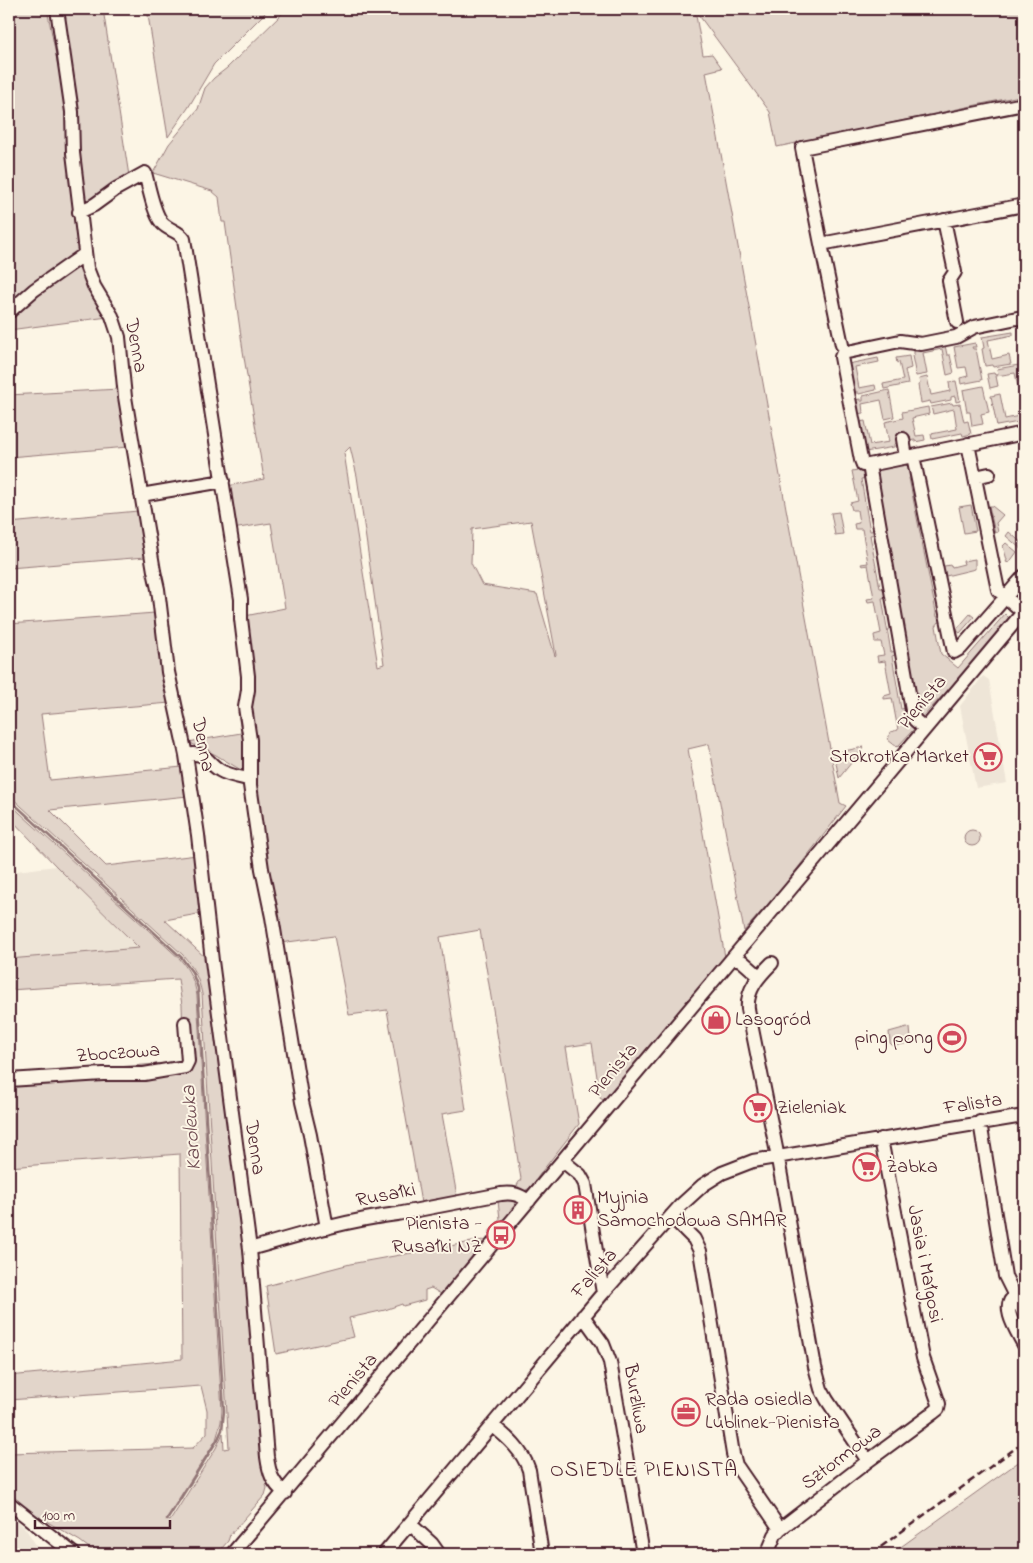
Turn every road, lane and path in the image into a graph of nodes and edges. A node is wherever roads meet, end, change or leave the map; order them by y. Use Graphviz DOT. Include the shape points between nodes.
graph roads {
  1 [pos="57,9"];
  2 [pos="1024,104"];
  3 [pos="1024,205"];
  4 [pos="80,212"];
  5 [pos="944,220"];
  6 [pos="821,244"];
  7 [pos="85,254"];
  8 [pos="9,312"];
  9 [pos="1024,319"];
  10 [pos="957,322"];
  11 [pos="842,345"];
  12 [pos="1024,433"];
  13 [pos="903,439"];
  14 [pos="968,444"];
  15 [pos="909,456"];
  16 [pos="869,465"];
  17 [pos="988,474"];
  18 [pos="975,477"];
  19 [pos="223,481"];
  20 [pos="141,496"];
  21 [pos="1024,576"];
  22 [pos="1006,598"];
  23 [pos="1024,611"];
  24 [pos="925,729"];
  25 [pos="186,755"];
  26 [pos="250,780"];
  27 [pos="734,957"];
  28 [pos="772,963"];
  29 [pos="759,976"];
  30 [pos="185,1023"];
  31 [pos="9,1080"];
  32 [pos="1024,1116"];
  33 [pos="980,1122"];
  34 [pos="881,1139"];
  35 [pos="778,1157"];
  36 [pos="563,1161"];
  37 [pos="529,1201"];
  38 [pos="672,1216"];
  39 [pos="327,1228"];
  40 [pos="250,1248"];
  41 [pos="603,1293"];
  42 [pos="1015,1296"];
  43 [pos="1024,1314"];
  44 [pos="583,1316"];
  45 [pos="1024,1345"];
  46 [pos="936,1395"];
  47 [pos="492,1425"];
  48 [pos="868,1461"];
  49 [pos="285,1493"];
  50 [pos="9,1503"];
  51 [pos="410,1524"];
  52 [pos="780,1529"];
  53 [pos="74,1554"];
  54 [pos="232,1554"];
  55 [pos="384,1554"];
  56 [pos="439,1554"];
  57 [pos="542,1554"];
  58 [pos="643,1554"];
  59 [pos="767,1554"];
  1 -- 4 [label="street, Denna" via="72,112"];
  2 -- 6 [label="street" via="802,148"];
  3 -- 5 [label="street"];
  4 -- 7 [label="street, Denna"];
  4 -- 19 [label="street" via="145,174 158,217 184,239"];
  5 -- 6 [label="street"];
  5 -- 10 [label="street" via="955,272 949,281"];
  6 -- 11 [label="street"];
  7 -- 8 [label="street"];
  7 -- 20 [label="street, Denna" via="94,286 112,316 119,337"];
  9 -- 16 [label="street" via="974,327 956,337 921,344 900,342 843,353 841,358 861,460 863,465"];
  12 -- 14 [label="street"];
  13 -- 15 [label="street"];
  14 -- 15 [label="street"];
  14 -- 18 [label="street"];
  15 -- 16 [label="street"];
  15 -- 22 [label="street" via="949,648 961,648"];
  16 -- 24 [label="street" via="913,716"];
  17 -- 18 [label="street"];
  18 -- 22 [label="street" via="997,588"];
  19 -- 20 [label="street"];
  19 -- 26 [label="street" via="242,605 248,676 245,707 250,740"];
  20 -- 25 [label="street, Denna" via="158,589 168,672"];
  21 -- 22 [label="street"];
  22 -- 23 [label="street"];
  23 -- 24 [label="street, Pienista"];
  24 -- 27 [label="street, Pienista"];
  25 -- 26 [label="street" via="200,754 220,771"];
  25 -- 40 [label="street, Denna"];
  26 -- 39 [label="street" via="302,1102"];
  27 -- 29 [label="street"];
  27 -- 36 [label="street, Pienista"];
  28 -- 29 [label="street"];
  29 -- 35 [label="street" via="750,992 748,1009"];
  30 -- 31 [label="street, Zboczowa" via="188,1060 185,1067 144,1074"];
  32 -- 33 [label="street, Falista"];
  33 -- 34 [label="street, Falista"];
  33 -- 42 [label="street" via="1003,1269"];
  34 -- 35 [label="street, Falista"];
  34 -- 46 [label="street, Jasia i Małgosi" via="923,1358"];
  35 -- 38 [label="street, Falista" via="753,1161 722,1173 703,1185"];
  35 -- 48 [label="street" via="818,1379 827,1400"];
  36 -- 37 [label="street, Pienista"];
  36 -- 41 [label="street" via="580,1174 585,1184"];
  37 -- 39 [label="street, Rusałki" via="510,1193"];
  37 -- 49 [label="street, Pienista"];
  38 -- 41 [label="street, Falista"];
  38 -- 52 [label="street" via="694,1239 700,1251 736,1465"];
  39 -- 40 [label="street, Rusałki"];
  40 -- 49 [label="street, Denna" via="269,1470"];
  41 -- 44 [label="street, Falista"];
  42 -- 43 [label="street"];
  42 -- 45 [label="street" via="1008,1304 1009,1313"];
  44 -- 47 [label="street, Falista"];
  44 -- 58 [label="street, Burzliwa" via="603,1344 610,1362"];
  46 -- 48 [label="street, Sztormowa" via="938,1409"];
  47 -- 51 [label="street, Falista"];
  47 -- 57 [label="street" via="508,1438 526,1462"];
  48 -- 52 [label="street, Sztormowa"];
  49 -- 54 [label="street, Pienista"];
  50 -- 53 [label="street"];
  51 -- 55 [label="street, Falista"];
  51 -- 56 [label="street"];
  52 -- 59 [label="street, Sztormowa"];
}
